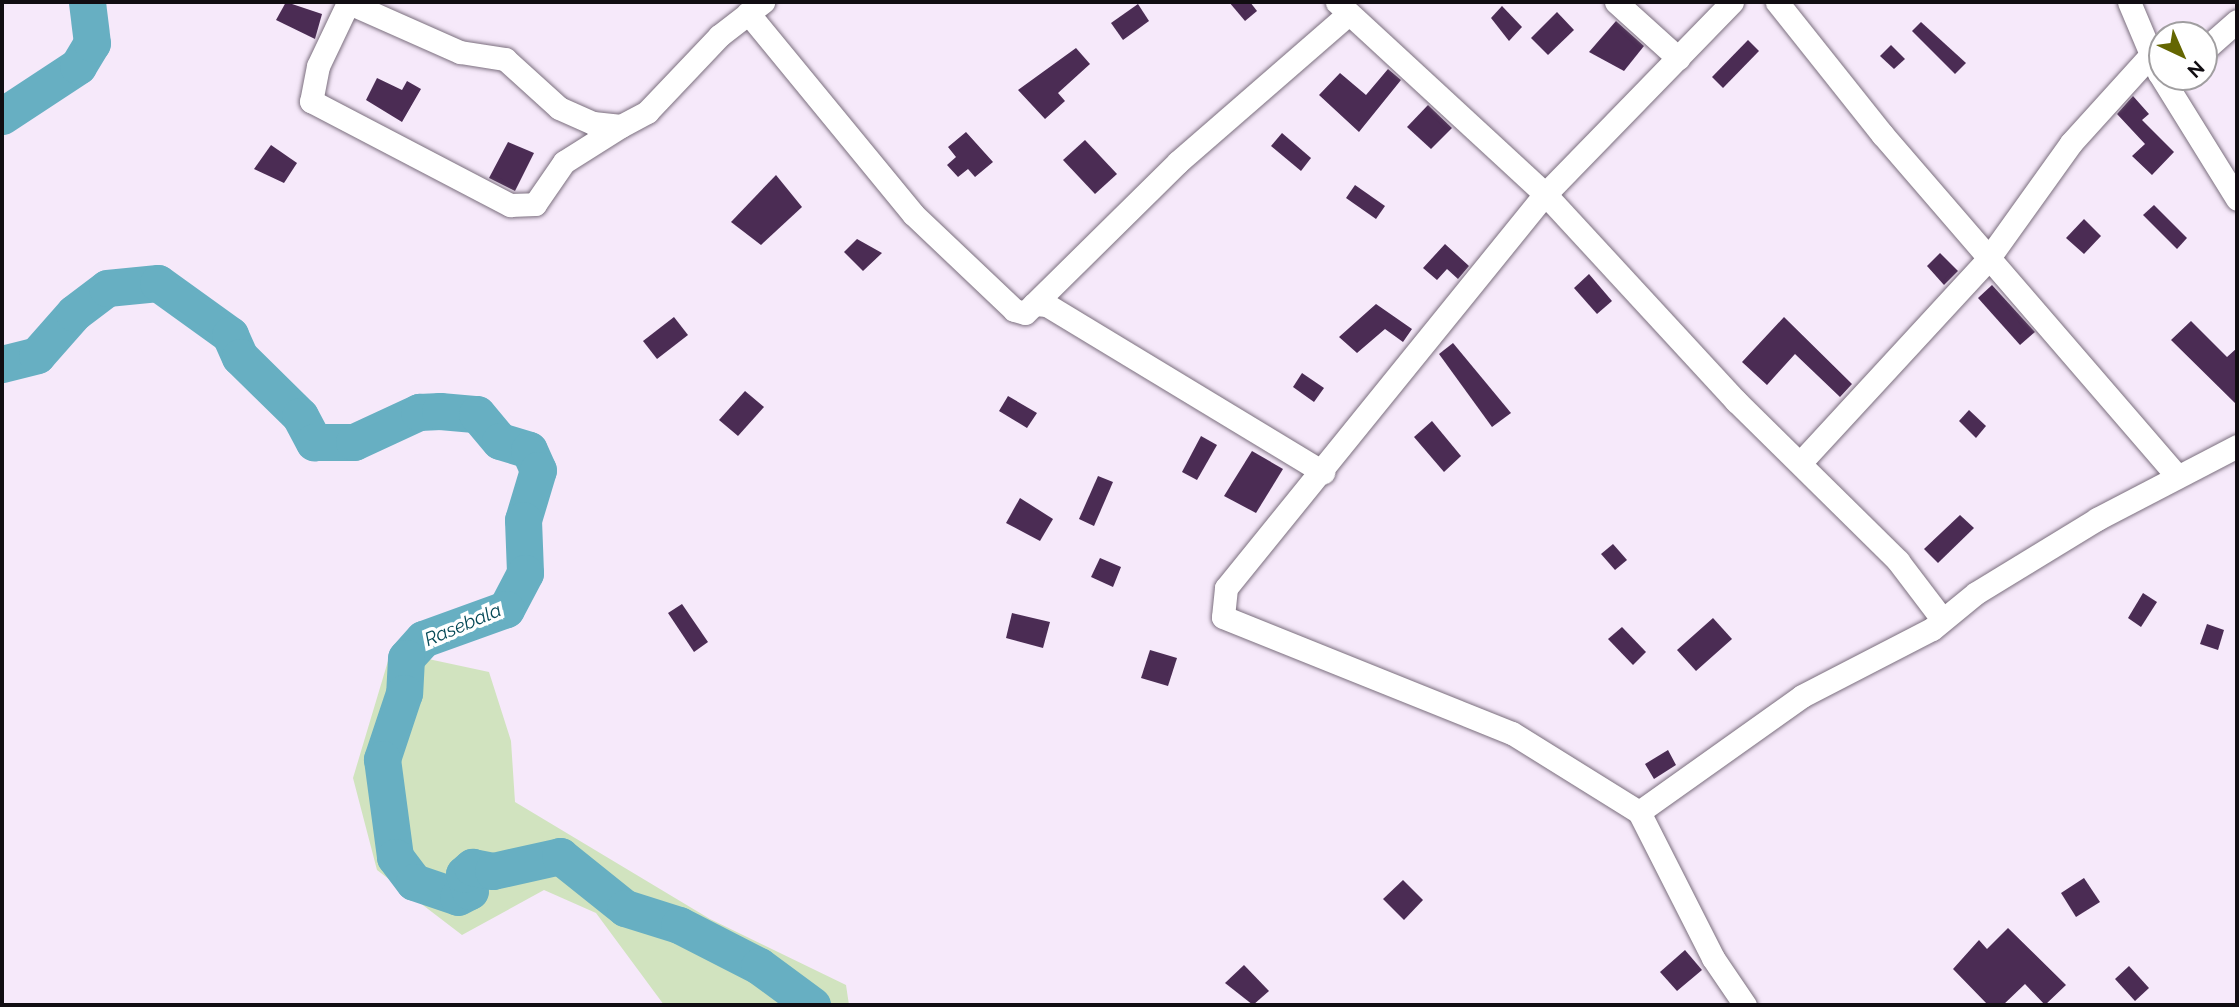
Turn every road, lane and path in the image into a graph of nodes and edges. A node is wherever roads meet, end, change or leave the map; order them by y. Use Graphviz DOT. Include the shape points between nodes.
graph roads {
  1 [pos="347,2"];
  2 [pos="1616,2"];
  3 [pos="1732,2"];
  4 [pos="1777,2"];
  5 [pos="2129,2"];
  6 [pos="755,6"];
  7 [pos="1342,8"];
  8 [pos="2237,21"];
  9 [pos="2218,38"];
  10 [pos="2148,46"];
  11 [pos="1678,58"];
  12 [pos="2148,75"];
  13 [pos="2172,91"];
  14 [pos="621,126"];
  15 [pos="1545,194"];
  16 [pos="2237,196"];
  17 [pos="1988,259"];
  18 [pos="1034,304"];
  19 [pos="2237,446"];
  20 [pos="1801,462"];
  21 [pos="1323,472"];
  22 [pos="2177,476"];
  23 [pos="1942,619"];
  24 [pos="1639,811"];
  25 [pos="1745,1005"];
  1 -- 14 [label="street" via="460,52 505,59 559,108 593,123"];
  1 -- 14 [label="street" via="323,53 311,101 510,205 535,204 564,162"];
  2 -- 11 [label="street"];
  3 -- 11 [label="street"];
  4 -- 17 [label="street"];
  5 -- 10 [label="street"];
  6 -- 14 [label="street" via="647,112"];
  6 -- 18 [label="street" via="913,214 1014,310 1025,313"];
  7 -- 15 [label="street"];
  7 -- 18 [label="street"];
  8 -- 9 [label="street"];
  11 -- 15 [label="street"];
  12 -- 17 [label="street" via="2071,143"];
  13 -- 16 [label="street"];
  15 -- 20 [label="street" via="1736,401"];
  15 -- 21 [label="street"];
  17 -- 20 [label="street"];
  17 -- 22 [label="street"];
  18 -- 21 [label="street" via="1047,305"];
  19 -- 22 [label="street"];
  20 -- 23 [label="street" via="1898,561"];
  21 -- 24 [label="street" via="1226,588 1223,617 1512,733"];
  22 -- 23 [label="street"];
  23 -- 24 [label="street" via="1802,696"];
  24 -- 25 [label="street" via="1713,958"];
}
